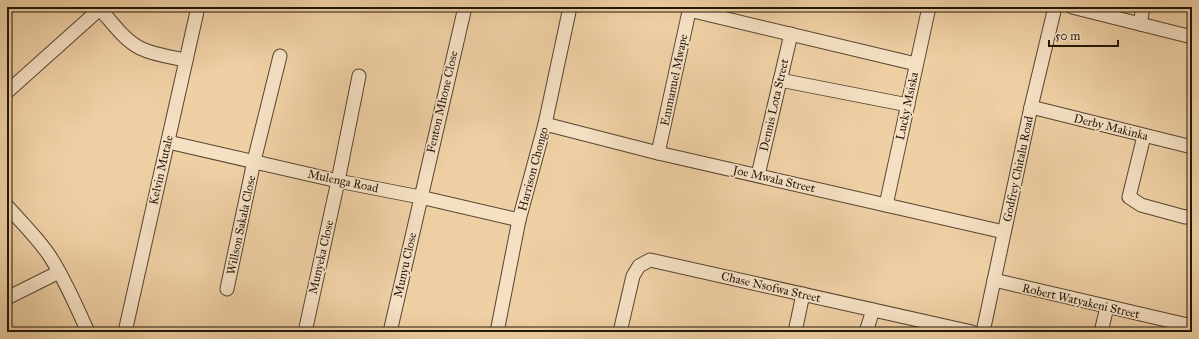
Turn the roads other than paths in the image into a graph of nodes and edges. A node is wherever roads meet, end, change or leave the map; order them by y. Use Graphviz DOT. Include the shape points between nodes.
graph roads {
  1 [pos="198,7"];
  2 [pos="465,7"];
  3 [pos="570,7"];
  4 [pos="929,7"];
  5 [pos="1055,7"];
  6 [pos="1072,7"];
  7 [pos="1144,7"];
  8 [pos="101,8"];
  9 [pos="690,8"];
  10 [pos="1140,24"];
  11 [pos="791,34"];
  12 [pos="1192,37"];
  13 [pos="280,56"];
  14 [pos="186,60"];
  15 [pos="916,64"];
  16 [pos="360,76"];
  17 [pos="780,80"];
  18 [pos="7,92"];
  19 [pos="908,105"];
  20 [pos="1031,107"];
  21 [pos="545,124"];
  22 [pos="1144,136"];
  23 [pos="168,142"];
  24 [pos="1192,147"];
  25 [pos="658,153"];
  26 [pos="254,161"];
  27 [pos="758,175"];
  28 [pos="338,181"];
  29 [pos="420,197"];
  30 [pos="886,205"];
  31 [pos="7,206"];
  32 [pos="1192,216"];
  33 [pos="519,220"];
  34 [pos="1004,232"];
  35 [pos="59,272"];
  36 [pos="994,280"];
  37 [pos="227,289"];
  38 [pos="802,294"];
  39 [pos="7,298"];
  40 [pos="1107,307"];
  41 [pos="873,310"];
  42 [pos="1192,326"];
  43 [pos="88,332"];
  44 [pos="125,332"];
  45 [pos="305,332"];
  46 [pos="390,332"];
  47 [pos="497,332"];
  48 [pos="620,332"];
  49 [pos="795,332"];
  50 [pos="866,332"];
  51 [pos="972,332"];
  52 [pos="982,332"];
  53 [pos="1101,332"];
  1 -- 14 [label="street, Kelvin Mutale"];
  2 -- 29 [label="street, Fenton Mhone Close"];
  3 -- 21 [label="street, Harrison Chongo"];
  4 -- 15 [label="street, Lucky Msiska"];
  5 -- 20 [label="street, Godfrey Chitalu Road"];
  6 -- 10 [label="street"];
  7 -- 10 [label="street"];
  8 -- 14 [label="street" via="135,46"];
  8 -- 18 [label="street"];
  9 -- 11 [label="street"];
  9 -- 25 [label="street, Emmanuel Mwape"];
  10 -- 12 [label="street"];
  11 -- 15 [label="street"];
  11 -- 17 [label="street, Dennis Lota Street"];
  13 -- 26 [label="street, Willson Sakala Close"];
  14 -- 23 [label="street, Kelvin Mutale"];
  15 -- 19 [label="street, Lucky Msiska"];
  16 -- 28 [label="street, Munyeka Close"];
  17 -- 19 [label="street"];
  17 -- 27 [label="street, Dennis Lota Street"];
  19 -- 30 [label="street, Lucky Msiska"];
  20 -- 22 [label="street, Derby Makinka"];
  20 -- 34 [label="street, Godfrey Chitalu Road"];
  21 -- 25 [label="street, Joe Mwala Street"];
  21 -- 33 [label="street, Harrison Chongo"];
  22 -- 24 [label="street, Derby Makinka"];
  22 -- 32 [label="street" via="1129,197 1140,205 1185,217"];
  23 -- 26 [label="street, Mulenga Road"];
  23 -- 44 [label="street, Kelvin Mutale"];
  25 -- 27 [label="street, Joe Mwala Street"];
  26 -- 28 [label="street, Mulenga Road"];
  26 -- 37 [label="street, Willson Sakala Close"];
  27 -- 30 [label="street, Joe Mwala Street"];
  28 -- 29 [label="street, Mulenga Road"];
  28 -- 45 [label="street, Munyeka Close"];
  29 -- 33 [label="street, Mulenga Road"];
  29 -- 46 [label="street, Munyu Close"];
  30 -- 34 [label="street, Joe Mwala Street"];
  31 -- 35 [label="street" via="39,241"];
  33 -- 47 [label="street, Harrison Chongo"];
  34 -- 36 [label="street, Godfrey Chitalu Road"];
  35 -- 39 [label="street"];
  35 -- 43 [label="street"];
  36 -- 40 [label="street, Robert Watyakeni Street"];
  36 -- 52 [label="street, Godfrey Chitalu Road"];
  38 -- 41 [label="street, Chase Nsofwa Street"];
  38 -- 48 [label="street, Chase Nsofwa Street" via="650,260 639,266 632,276"];
  38 -- 49 [label="street"];
  40 -- 42 [label="street, Robert Watyakeni Street"];
  40 -- 53 [label="street"];
  41 -- 50 [label="street"];
  41 -- 51 [label="street, Chase Nsofwa Street"];
}
